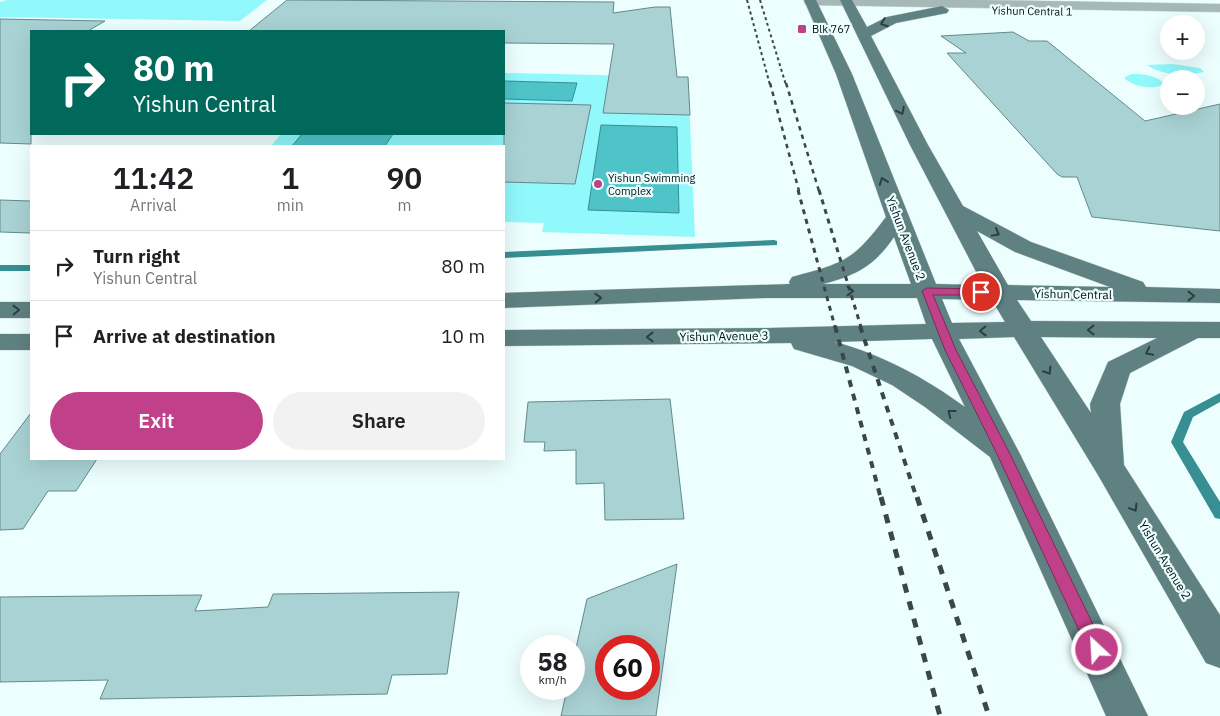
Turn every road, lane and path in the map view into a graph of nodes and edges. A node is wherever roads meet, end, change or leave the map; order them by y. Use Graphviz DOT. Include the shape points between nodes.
graph roads {
  1 [pos="896,0"];
  2 [pos="811,3"];
  3 [pos="848,3"];
  4 [pos="918,3"];
  5 [pos="1220,8"];
  6 [pos="942,10"];
  7 [pos="1220,13"];
  8 [pos="862,34"];
  9 [pos="954,210"];
  10 [pos="897,217"];
  11 [pos="766,291"];
  12 [pos="927,291"];
  13 [pos="1000,292"];
  14 [pos="1162,296"];
  15 [pos="1220,296"];
  16 [pos="505,301"];
  17 [pos="0,310"];
  18 [pos="30,310"];
  19 [pos="1023,329"];
  20 [pos="1192,330"];
  21 [pos="1220,330"];
  22 [pos="944,331"];
  23 [pos="768,336"];
  24 [pos="505,338"];
  25 [pos="0,342"];
  26 [pos="30,342"];
  27 [pos="1004,454"];
  28 [pos="1109,467"];
  29 [pos="1220,650"];
  30 [pos="1127,716"];
  1 -- 4 [label="main road"];
  2 -- 3 [label="street, Yishun Central 1"];
  10 -- 2 [label="main road, Yishun Avenue 2, one-way" via="844,74"];
  3 -- 4 [label="street, Yishun Central 1"];
  3 -- 6 [label="street, Yishun Central 1"];
  3 -- 8 [label="main road, Yishun Avenue 2"];
  4 -- 5 [label="street, Yishun Central 1"];
  6 -- 7 [label="street, Yishun Central 1"];
  6 -- 8 [label="main road, one-way" via="892,20"];
  8 -- 9 [label="main road, Yishun Avenue 2, one-way"];
  9 -- 13 [label="main road, Yishun Avenue 2"];
  9 -- 14 [label="main road, one-way" via="1023,247"];
  10 -- 11 [label="main road" via="856,264"];
  10 -- 12 [label="main road, Yishun Avenue 2"];
  11 -- 12 [label="main road, one-way"];
  16 -- 11 [label="main road, one-way"];
  12 -- 13 [label="main road, Yishun Central"];
  12 -- 22 [label="main road, Yishun Avenue 2"];
  13 -- 14 [label="main road, Yishun Central"];
  13 -- 19 [label="main road, Yishun Avenue 2"];
  14 -- 15 [label="main road, Yishun Central, one-way"];
  17 -- 18 [label="main road, one-way"];
  20 -- 19 [label="main road, one-way"];
  19 -- 22 [label="main road, one-way"];
  19 -- 28 [label="main road, Yishun Avenue 2, one-way"];
  20 -- 21 [label="main road"];
  20 -- 28 [label="main road, one-way" via="1118,368 1105,404"];
  22 -- 23 [label="main road, Yishun Avenue 3"];
  22 -- 27 [label="main road, Yishun Avenue 2" via="950,350"];
  23 -- 24 [label="main road, Yishun Avenue 3, one-way"];
  27 -- 23 [label="main road, one-way" via="914,386 882,369 827,348"];
  25 -- 26 [label="main road"];
  27 -- 30 [label="main road, Yishun Avenue 2"];
  28 -- 29 [label="main road, Yishun Avenue 2, one-way"];
}
